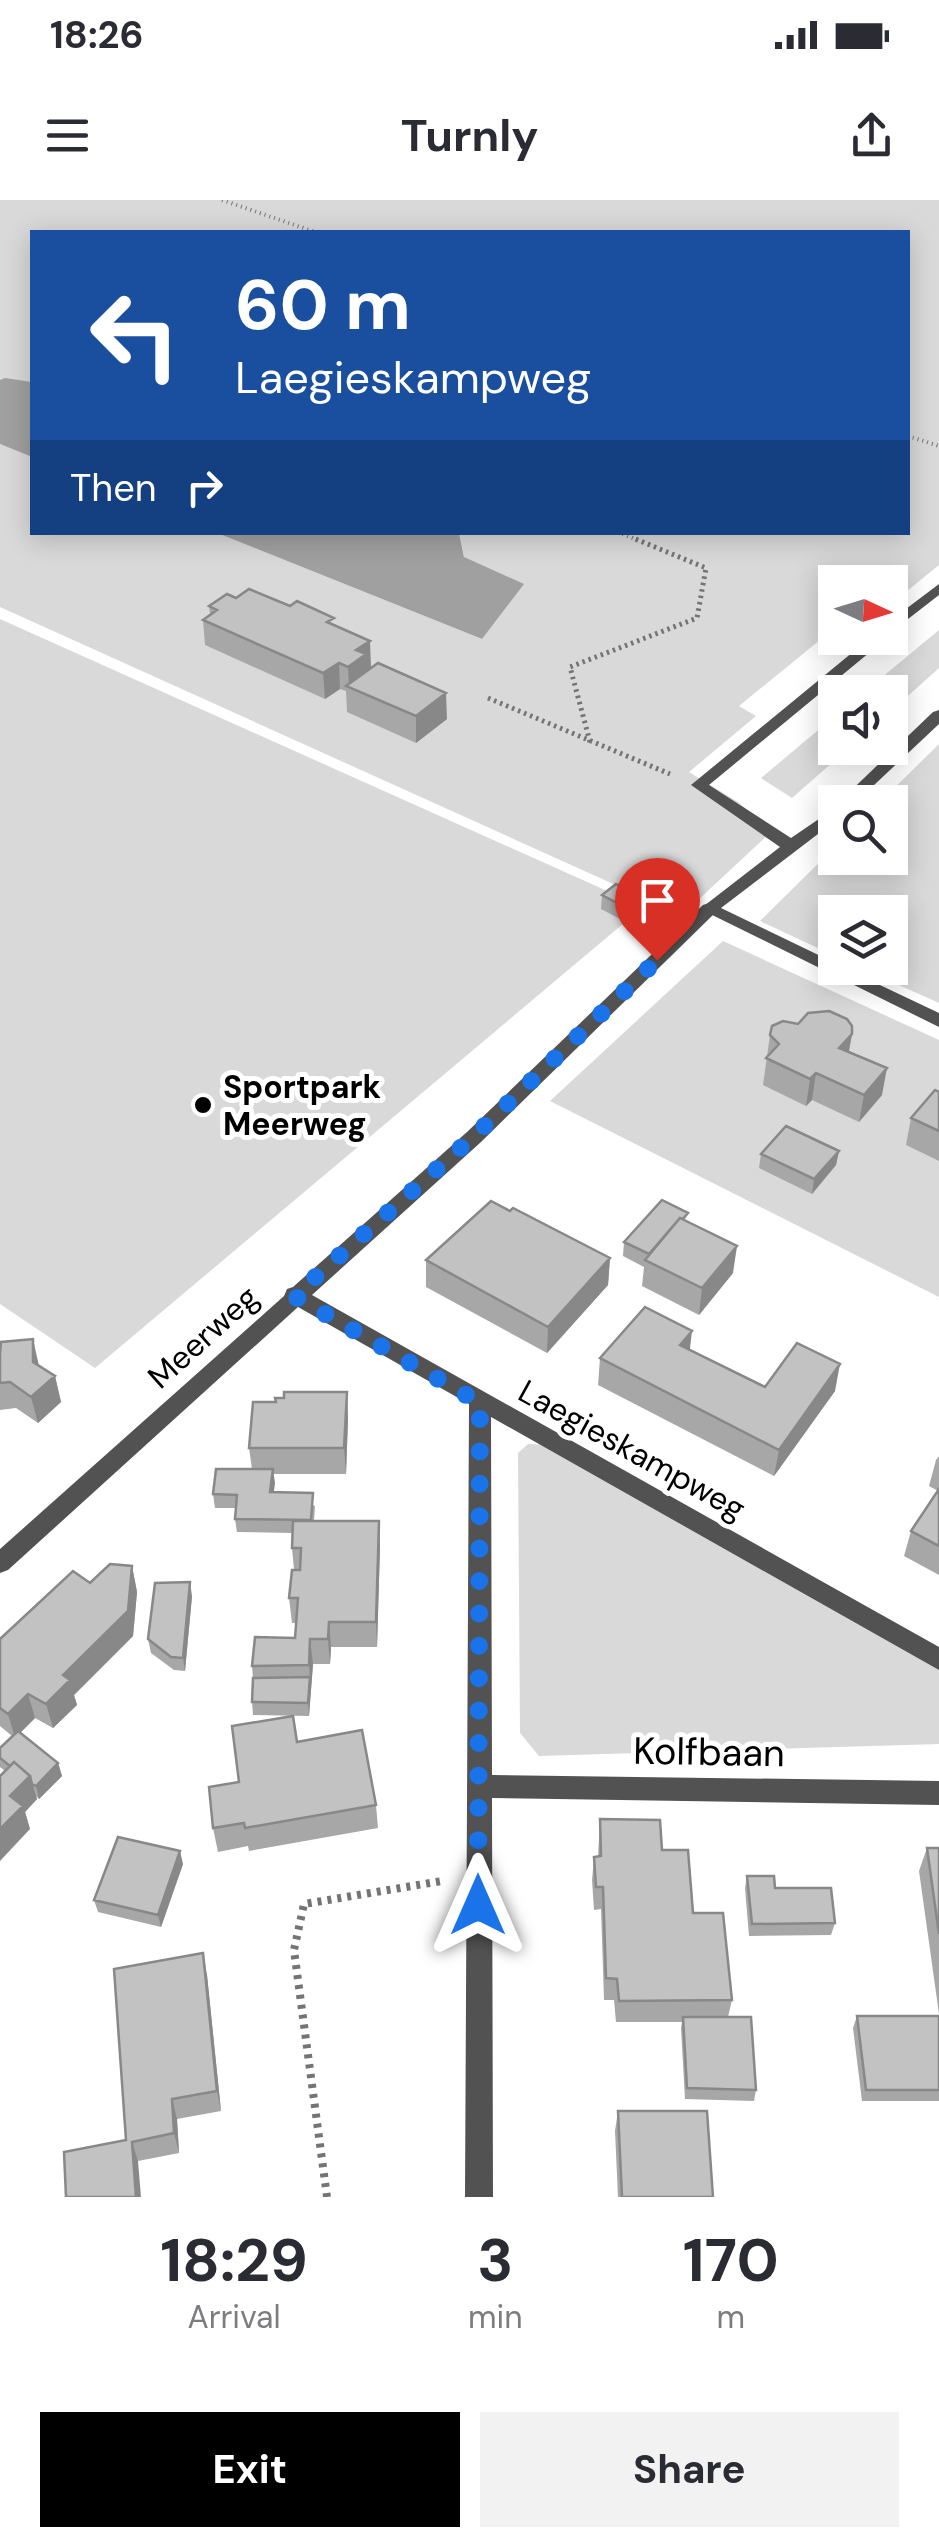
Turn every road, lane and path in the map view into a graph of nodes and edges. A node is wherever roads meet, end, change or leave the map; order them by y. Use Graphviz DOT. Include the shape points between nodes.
graph roads {
  1 [pos="222,200"];
  2 [pos="308,230"];
  3 [pos="910,437"];
  4 [pos="939,446"];
  5 [pos="625,535"];
  6 [pos="939,588"];
  7 [pos="908,613"];
  8 [pos="858,655"];
  9 [pos="488,698"];
  10 [pos="939,716"];
  11 [pos="590,742"];
  12 [pos="699,785"];
  13 [pos="864,785"];
  14 [pos="818,826"];
  15 [pos="789,846"];
  16 [pos="709,909"];
  17 [pos="939,1021"];
  18 [pos="294,1296"];
  19 [pos="480,1403"];
  20 [pos="0,1563"];
  21 [pos="939,1659"];
  22 [pos="478,1786"];
  23 [pos="939,1793"];
  24 [pos="478,1875"];
  25 [pos="327,2197"];
  26 [pos="479,2197"];
  1 -- 2 [label="path"];
  3 -- 4 [label="path"];
  5 -- 11 [label="path" via="706,568 697,618 570,667"];
  6 -- 7 [label="street"];
  8 -- 12 [label="street"];
  9 -- 11 [label="path"];
  10 -- 13 [label="street"];
  11 -- 12 [label="path"];
  12 -- 15 [label="street"];
  14 -- 15 [label="street, Meerweg"];
  15 -- 16 [label="street, Meerweg"];
  16 -- 17 [label="street"];
  16 -- 18 [label="street, Meerweg" via="474,1136"];
  18 -- 19 [label="street, Laegieskampweg"];
  18 -- 20 [label="street, Meerweg"];
  19 -- 21 [label="street, Laegieskampweg"];
  19 -- 22 [label="street"];
  22 -- 23 [label="street, Kolfbaan"];
  22 -- 24 [label="street"];
  24 -- 25 [label="path" via="304,1904 294,1950"];
  24 -- 26 [label="street"];
}
